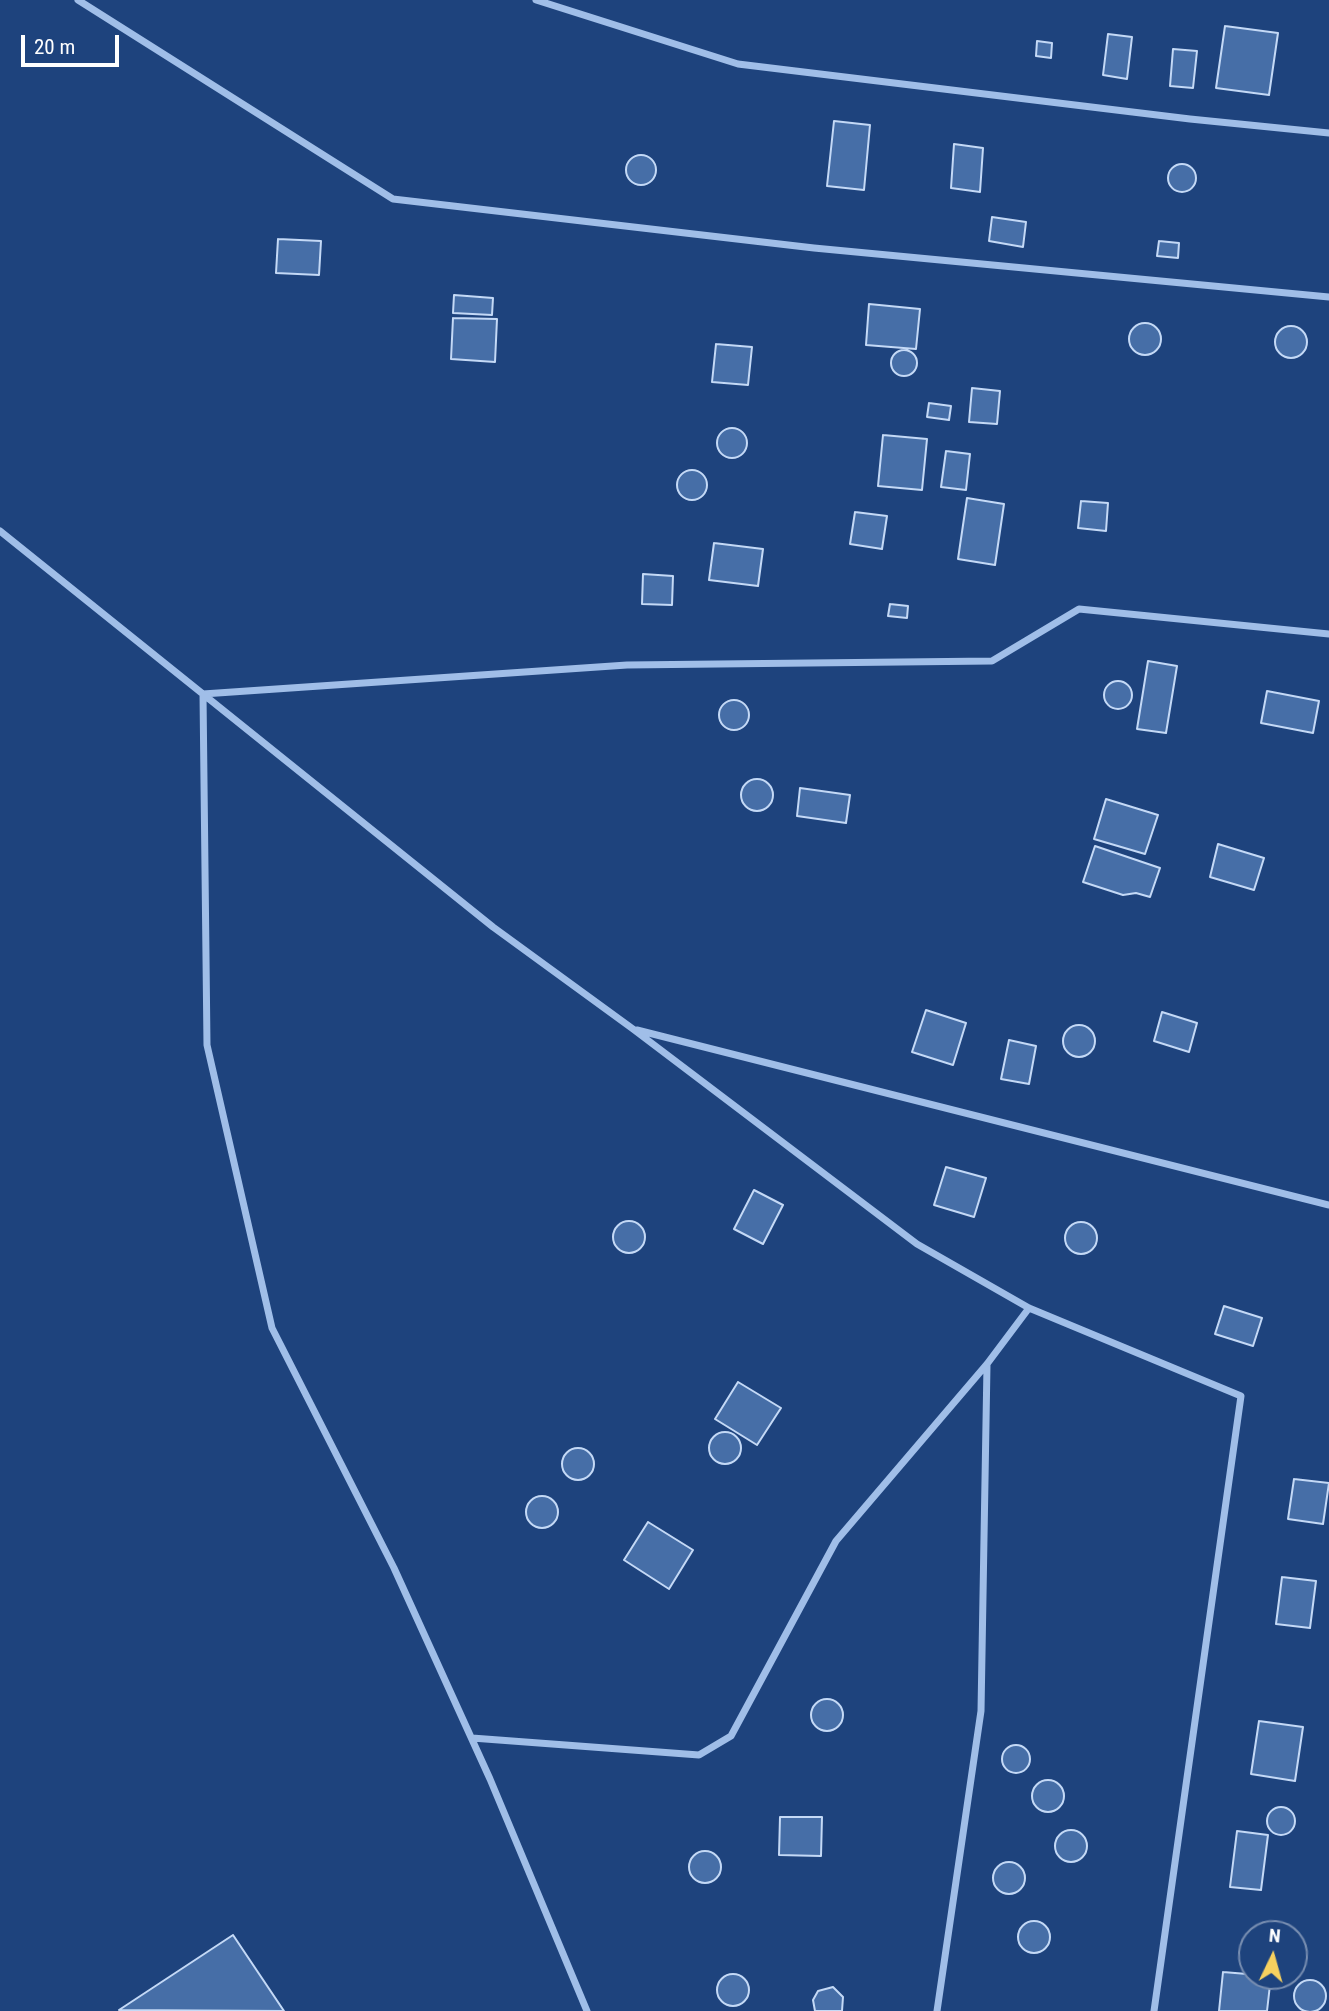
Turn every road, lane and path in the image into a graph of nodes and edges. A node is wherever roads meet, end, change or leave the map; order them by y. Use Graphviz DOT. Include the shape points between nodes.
graph roads {
  1 [pos="78,0"];
  2 [pos="536,0"];
  3 [pos="1329,134"];
  4 [pos="1329,297"];
  5 [pos="0,531"];
  6 [pos="1329,634"];
  7 [pos="203,694"];
  8 [pos="633,1029"];
  9 [pos="1329,1205"];
  10 [pos="1029,1308"];
  11 [pos="987,1364"];
  12 [pos="472,1738"];
  13 [pos="587,2011"];
  14 [pos="937,2011"];
  15 [pos="1154,2011"];
  1 -- 4 [label="street" via="393,199 814,248"];
  2 -- 3 [label="street" via="738,64"];
  5 -- 7 [label="street"];
  6 -- 7 [label="street" via="1080,609 992,661 627,665"];
  7 -- 8 [label="street" via="493,927"];
  7 -- 12 [label="street" via="208,1045 272,1328 394,1568"];
  8 -- 9 [label="street"];
  8 -- 10 [label="street" via="917,1244"];
  10 -- 11 [label="street"];
  10 -- 15 [label="street" via="1241,1396"];
  11 -- 12 [label="street" via="836,1541 731,1737 699,1755"];
  11 -- 14 [label="street" via="981,1711"];
  12 -- 13 [label="street"];
}
